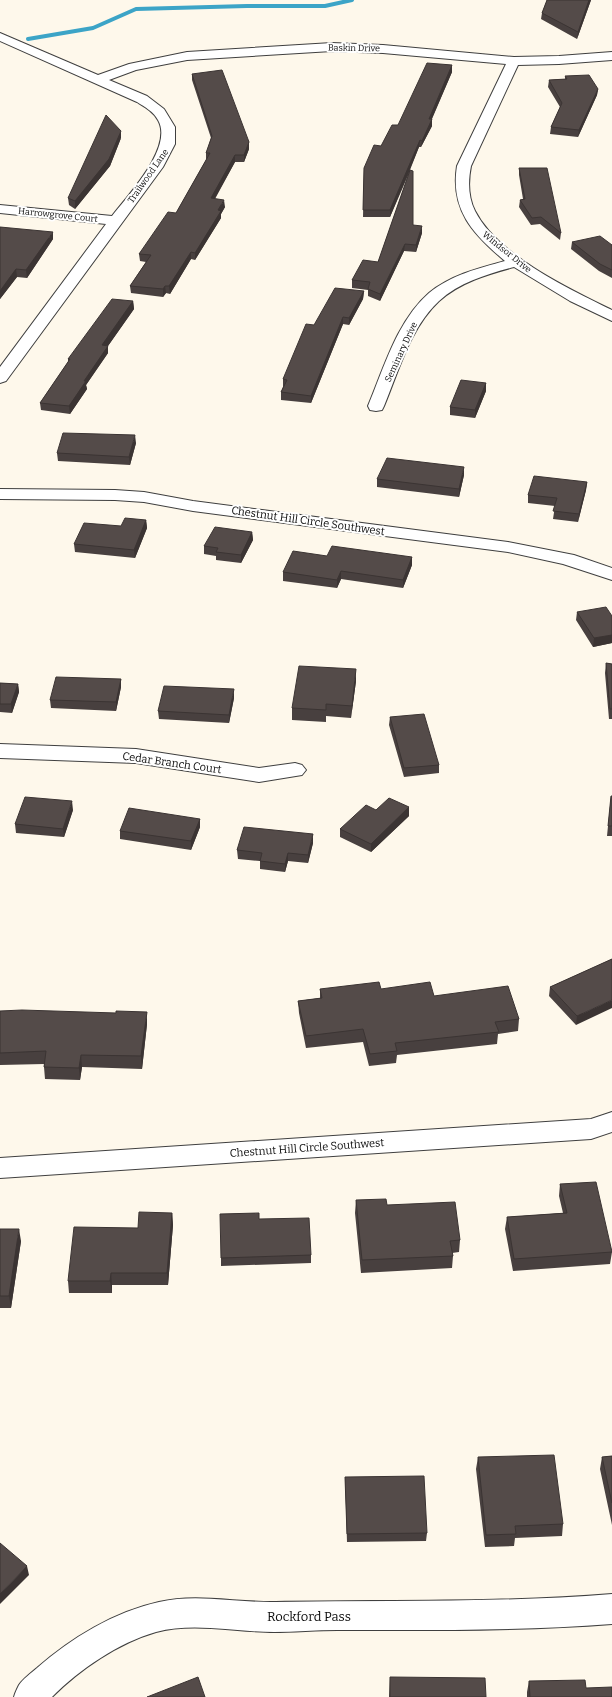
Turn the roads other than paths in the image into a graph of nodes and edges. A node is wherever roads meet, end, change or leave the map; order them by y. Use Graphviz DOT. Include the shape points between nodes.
graph roads {
  1 [pos="0,37"];
  2 [pos="612,56"];
  3 [pos="514,61"];
  4 [pos="99,79"];
  5 [pos="0,209"];
  6 [pos="116,221"];
  7 [pos="517,262"];
  8 [pos="612,316"];
  9 [pos="0,378"];
  10 [pos="376,406"];
  11 [pos="0,494"];
  12 [pos="612,574"];
  13 [pos="0,751"];
  14 [pos="295,770"];
  15 [pos="612,1122"];
  16 [pos="0,1168"];
  17 [pos="612,1609"];
  18 [pos="30,1697"];
  1 -- 4 [label="street, Trailwood Lane"];
  2 -- 3 [label="street, Baskin Drive"];
  3 -- 4 [label="street, Baskin Drive" via="383,48 332,47 187,56 139,65"];
  3 -- 7 [label="street, Windsor Drive" via="464,166 461,180 462,195 477,227"];
  4 -- 6 [label="street, Trailwood Lane" via="150,104 163,116 170,132 170,140 164,155"];
  5 -- 6 [label="street, Harrowgrove Court"];
  6 -- 9 [label="street, Trailwood Lane"];
  7 -- 8 [label="street, Windsor Drive" via="540,278"];
  7 -- 10 [label="street, Seminary Drive" via="463,279 430,300 408,333"];
  11 -- 12 [label="street, Chestnut Hill Circle Southwest" via="115,495 144,498 508,547 567,559"];
  13 -- 14 [label="street, Cedar Branch Court" via="136,756 259,775"];
  15 -- 16 [label="street, Chestnut Hill Circle Southwest" via="583,1130"];
  17 -- 18 [label="street, Rockford Pass" via="489,1616 266,1617 175,1614 158,1617 113,1634 50,1677"];
}
